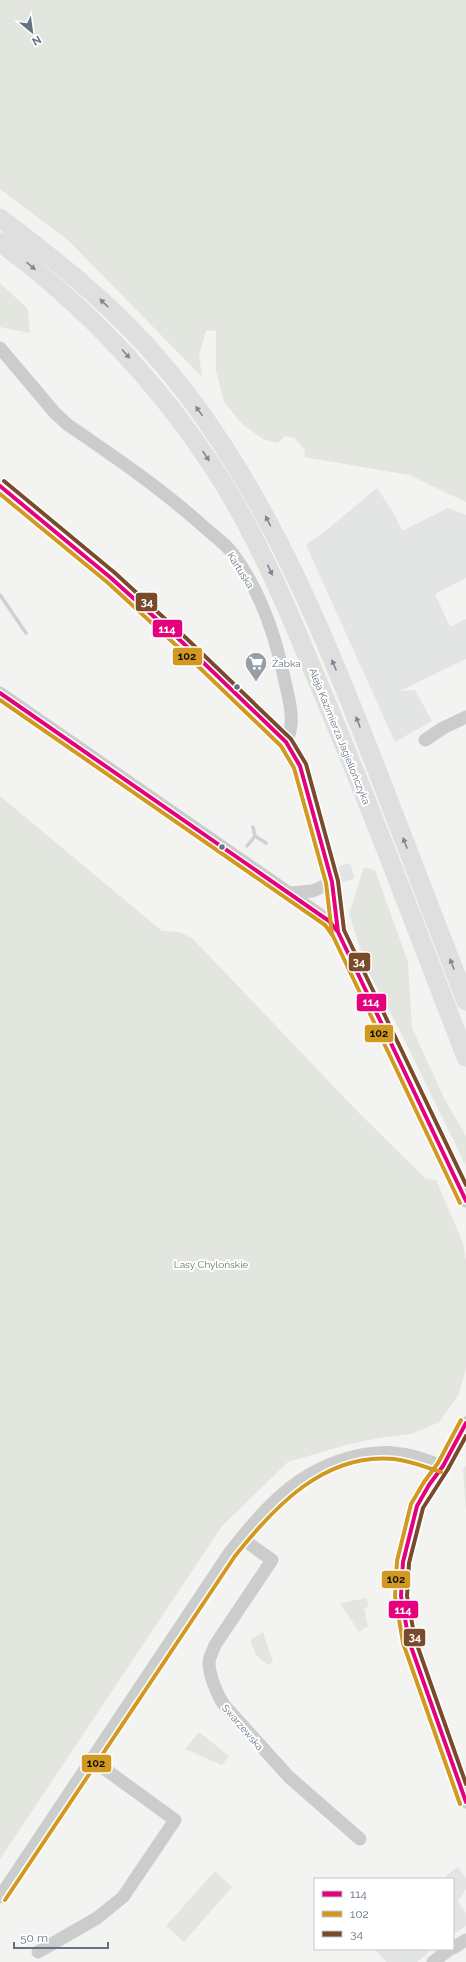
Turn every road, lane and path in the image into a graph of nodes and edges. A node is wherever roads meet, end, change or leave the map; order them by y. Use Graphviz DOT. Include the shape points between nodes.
graph roads {
  1 [pos="0,218"];
  2 [pos="0,242"];
  3 [pos="0,348"];
  4 [pos="0,486"];
  5 [pos="0,693"];
  6 [pos="466,717"];
  7 [pos="426,740"];
  8 [pos="286,742"];
  9 [pos="332,882"];
  10 [pos="289,892"];
  11 [pos="338,932"];
  12 [pos="466,1000"];
  13 [pos="466,1058"];
  14 [pos="466,1201"];
  15 [pos="466,1423"];
  16 [pos="466,1442"];
  17 [pos="443,1466"];
  18 [pos="241,1538"];
  19 [pos="91,1759"];
  20 [pos="466,1802"];
  21 [pos="360,1839"];
  22 [pos="0,1897"];
  23 [pos="466,1940"];
  24 [pos="454,1947"];
  25 [pos="449,1950"];
  26 [pos="38,1952"];
  27 [pos="433,1962"];
  12 -- 1 [label="highway, Aleja Kazimierza Jagiellończyka, one-way" via="350,700 297,582 253,493 208,422 144,343 73,275"];
  2 -- 13 [label="highway, Aleja Kazimierza Jagiellończyka, one-way" via="54,286 118,346 155,387 229,492 276,584 325,697"];
  3 -- 8 [label="street, Kartuska" via="68,425 178,503 232,552 267,616 280,658 290,711 291,730"];
  4 -- 8 [label="street" via="140,602"];
  5 -- 10 [label="street"];
  6 -- 7 [label="street"];
  8 -- 9 [label="street" via="300,766"];
  9 -- 10 [label="street" via="313,891"];
  9 -- 11 [label="street"];
  10 -- 11 [label="street" via="329,921"];
  11 -- 14 [label="street"];
  15 -- 17 [label="street"];
  16 -- 17 [label="street"];
  17 -- 18 [label="street" via="393,1453 373,1453 339,1460 309,1474 284,1491 258,1516"];
  17 -- 20 [label="street" via="417,1506 403,1562 401,1596 409,1641"];
  18 -- 19 [label="street"];
  18 -- 21 [label="street, Swarzewska" via="272,1560 210,1656 209,1664 217,1693 225,1706 284,1771"];
  19 -- 22 [label="street"];
  19 -- 26 [label="street" via="175,1820 123,1897 97,1918"];
  23 -- 24 [label="street"];
  25 -- 27 [label="street"];
}
